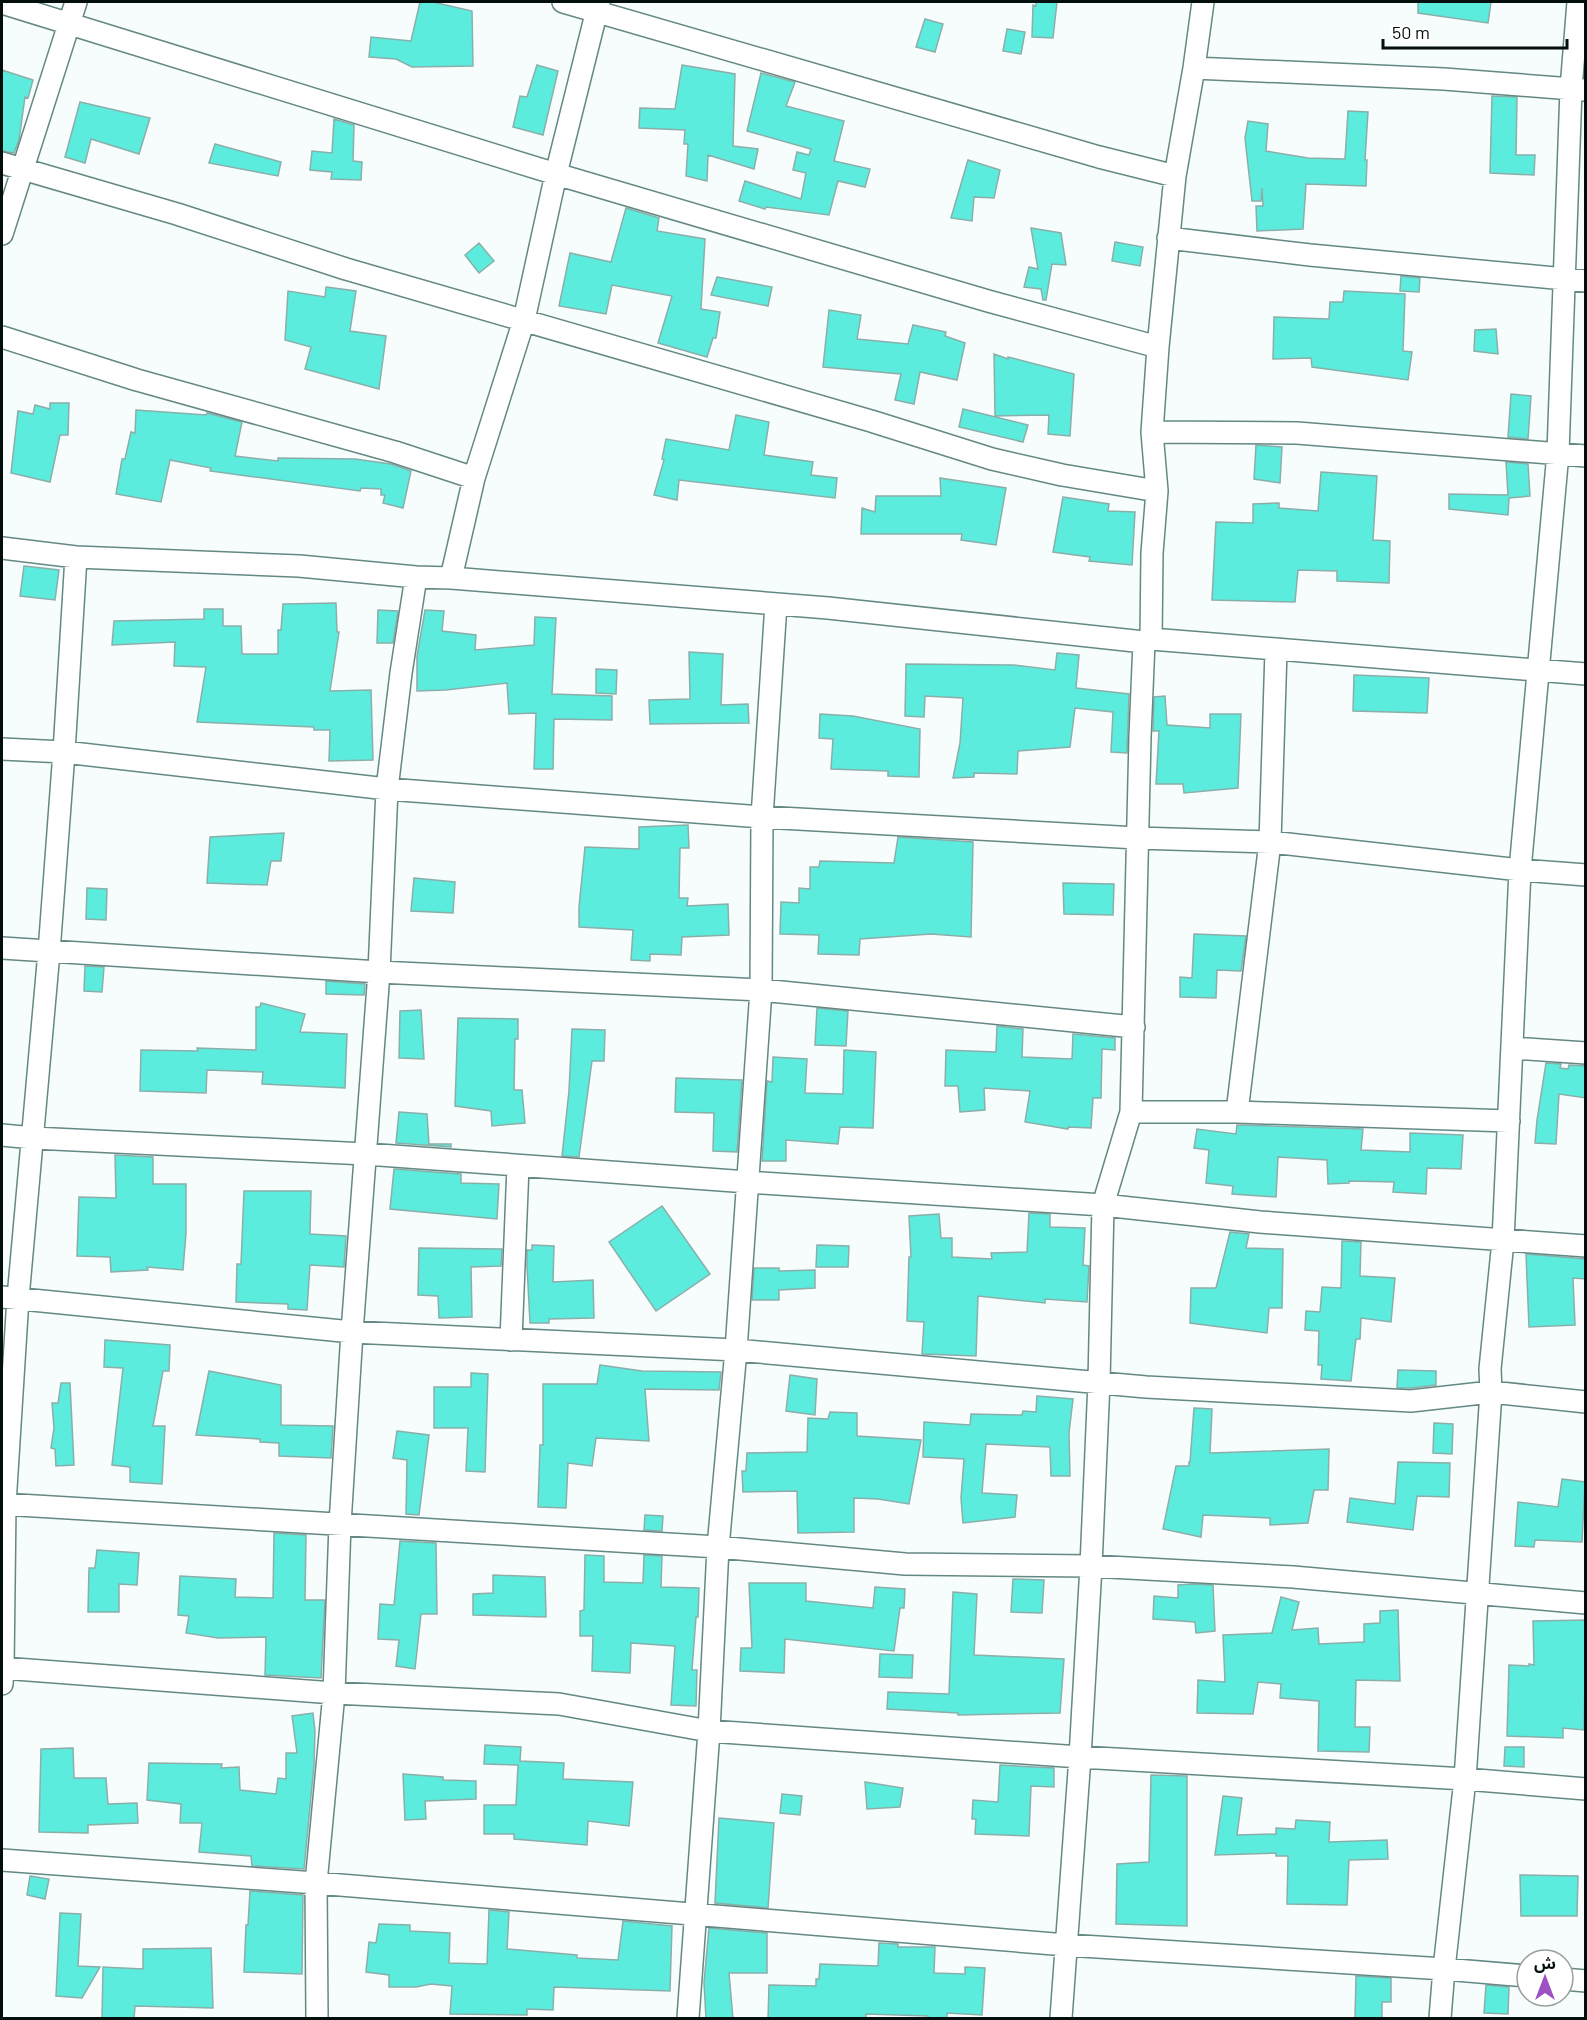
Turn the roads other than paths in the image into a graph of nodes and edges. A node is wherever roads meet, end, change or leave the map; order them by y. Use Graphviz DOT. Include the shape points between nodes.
graph roads {
  1 [pos="76,2"];
  2 [pos="563,2"];
  3 [pos="1201,2"];
  4 [pos="1578,2"];
  5 [pos="2,3"];
  6 [pos="598,7"];
  7 [pos="69,25"];
  8 [pos="1194,68"];
  9 [pos="1578,89"];
  10 [pos="2,163"];
  11 [pos="22,169"];
  12 [pos="556,174"];
  13 [pos="1175,176"];
  14 [pos="2,234"];
  15 [pos="1168,238"];
  16 [pos="1575,280"];
  17 [pos="524,320"];
  18 [pos="2,338"];
  19 [pos="1158,347"];
  20 [pos="1152,432"];
  21 [pos="1558,453"];
  22 [pos="1586,456"];
  23 [pos="474,478"];
  24 [pos="1157,491"];
  25 [pos="2,548"];
  26 [pos="76,557"];
  27 [pos="416,577"];
  28 [pos="451,578"];
  29 [pos="776,603"];
  30 [pos="1148,641"];
  31 [pos="1276,651"];
  32 [pos="1537,671"];
  33 [pos="1586,674"];
  34 [pos="2,749"];
  35 [pos="64,752"];
  36 [pos="387,789"];
  37 [pos="762,817"];
  38 [pos="1137,838"];
  39 [pos="1270,842"];
  40 [pos="1520,870"];
  41 [pos="1586,875"];
  42 [pos="2,948"];
  43 [pos="49,952"];
  44 [pos="379,972"];
  45 [pos="761,990"];
  46 [pos="1134,1027"];
  47 [pos="1512,1048"];
  48 [pos="1586,1053"];
  49 [pos="1131,1112"];
  50 [pos="1237,1112"];
  51 [pos="1509,1121"];
  52 [pos="2,1135"];
  53 [pos="33,1138"];
  54 [pos="366,1154"];
  55 [pos="518,1166"];
  56 [pos="748,1182"];
  57 [pos="1103,1205"];
  58 [pos="1503,1241"];
  59 [pos="1586,1246"];
  60 [pos="10,1297"];
  61 [pos="352,1332"];
  62 [pos="511,1340"];
  63 [pos="736,1350"];
  64 [pos="1098,1382"];
  65 [pos="1491,1392"];
  66 [pos="1586,1402"];
  67 [pos="3,1504"];
  68 [pos="340,1524"];
  69 [pos="718,1547"];
  70 [pos="1090,1566"];
  71 [pos="1477,1593"];
  72 [pos="1586,1603"];
  73 [pos="2,1674"];
  74 [pos="334,1693"];
  75 [pos="709,1731"];
  76 [pos="1080,1757"];
  77 [pos="1465,1779"];
  78 [pos="1586,1789"];
  79 [pos="2,1860"];
  80 [pos="316,1883"];
  81 [pos="694,1914"];
  82 [pos="1066,1946"];
  83 [pos="1444,1969"];
  84 [pos="1515,1975"];
  85 [pos="316,2019"];
  86 [pos="688,2019"];
  87 [pos="1060,2019"];
  88 [pos="1440,2019"];
  1 -- 7 [label="street"];
  2 -- 6 [label="street"];
  3 -- 8 [label="street"];
  4 -- 9 [label="street"];
  5 -- 7 [label="street"];
  6 -- 12 [label="street"];
  6 -- 13 [label="street" via="1098,157"];
  7 -- 11 [label="street"];
  7 -- 12 [label="street"];
  8 -- 9 [label="street"];
  8 -- 13 [label="street"];
  9 -- 16 [label="street"];
  10 -- 11 [label="street"];
  11 -- 14 [label="street"];
  11 -- 17 [label="street"];
  12 -- 17 [label="street"];
  12 -- 19 [label="street"];
  13 -- 15 [label="street"];
  15 -- 16 [label="street"];
  15 -- 19 [label="street"];
  16 -- 21 [label="street"];
  17 -- 23 [label="street"];
  17 -- 24 [label="street" via="992,459"];
  18 -- 23 [label="street"];
  19 -- 20 [label="street"];
  20 -- 21 [label="street" via="1297,433"];
  20 -- 24 [label="street"];
  21 -- 22 [label="street"];
  21 -- 32 [label="street"];
  23 -- 28 [label="street"];
  24 -- 30 [label="street"];
  25 -- 26 [label="street"];
  26 -- 27 [label="street" via="300,566"];
  26 -- 35 [label="street"];
  27 -- 28 [label="street"];
  27 -- 36 [label="street"];
  28 -- 29 [label="street"];
  29 -- 30 [label="street"];
  29 -- 37 [label="street"];
  30 -- 31 [label="street"];
  30 -- 38 [label="street"];
  31 -- 32 [label="street"];
  31 -- 39 [label="street"];
  32 -- 33 [label="street"];
  32 -- 40 [label="street"];
  34 -- 35 [label="street"];
  35 -- 36 [label="street"];
  35 -- 43 [label="street"];
  36 -- 37 [label="street"];
  36 -- 44 [label="street"];
  37 -- 38 [label="street"];
  37 -- 45 [label="street"];
  38 -- 39 [label="street"];
  38 -- 46 [label="street"];
  39 -- 40 [label="street"];
  39 -- 50 [label="street"];
  40 -- 41 [label="street"];
  40 -- 47 [label="street"];
  42 -- 43 [label="street"];
  43 -- 44 [label="street"];
  43 -- 53 [label="street"];
  44 -- 45 [label="street"];
  44 -- 54 [label="street"];
  45 -- 46 [label="street"];
  45 -- 56 [label="street"];
  46 -- 49 [label="street"];
  47 -- 48 [label="street"];
  47 -- 51 [label="street"];
  49 -- 50 [label="street"];
  49 -- 57 [label="street"];
  50 -- 51 [label="street"];
  51 -- 58 [label="street"];
  52 -- 53 [label="street"];
  53 -- 54 [label="street"];
  53 -- 60 [label="street"];
  54 -- 55 [label="street"];
  54 -- 61 [label="street"];
  55 -- 56 [label="street"];
  55 -- 62 [label="street"];
  56 -- 57 [label="street"];
  56 -- 63 [label="street"];
  57 -- 58 [label="street"];
  57 -- 64 [label="street"];
  58 -- 59 [label="street"];
  58 -- 65 [label="street"];
  60 -- 61 [label="street"];
  60 -- 67 [label="street"];
  61 -- 62 [label="street"];
  61 -- 68 [label="street"];
  62 -- 63 [label="street"];
  63 -- 64 [label="street"];
  63 -- 69 [label="street"];
  64 -- 65 [label="street" via="1146,1388 1411,1401"];
  64 -- 70 [label="street"];
  65 -- 66 [label="street"];
  65 -- 71 [label="street"];
  67 -- 68 [label="street"];
  67 -- 73 [label="street"];
  68 -- 69 [label="street"];
  68 -- 74 [label="street"];
  69 -- 70 [label="street" via="905,1564"];
  69 -- 75 [label="street"];
  70 -- 71 [label="street" via="1293,1577"];
  70 -- 76 [label="street"];
  71 -- 72 [label="street"];
  71 -- 77 [label="street"];
  73 -- 74 [label="street"];
  74 -- 75 [label="street" via="559,1704"];
  74 -- 80 [label="street"];
  75 -- 76 [label="street"];
  75 -- 81 [label="street"];
  76 -- 77 [label="street"];
  76 -- 82 [label="street"];
  77 -- 78 [label="street"];
  77 -- 83 [label="street"];
  79 -- 80 [label="street"];
  80 -- 81 [label="street"];
  80 -- 85 [label="street"];
  81 -- 82 [label="street"];
  81 -- 86 [label="street"];
  82 -- 83 [label="street"];
  82 -- 87 [label="street"];
  83 -- 84 [label="street"];
  83 -- 88 [label="street"];
}
